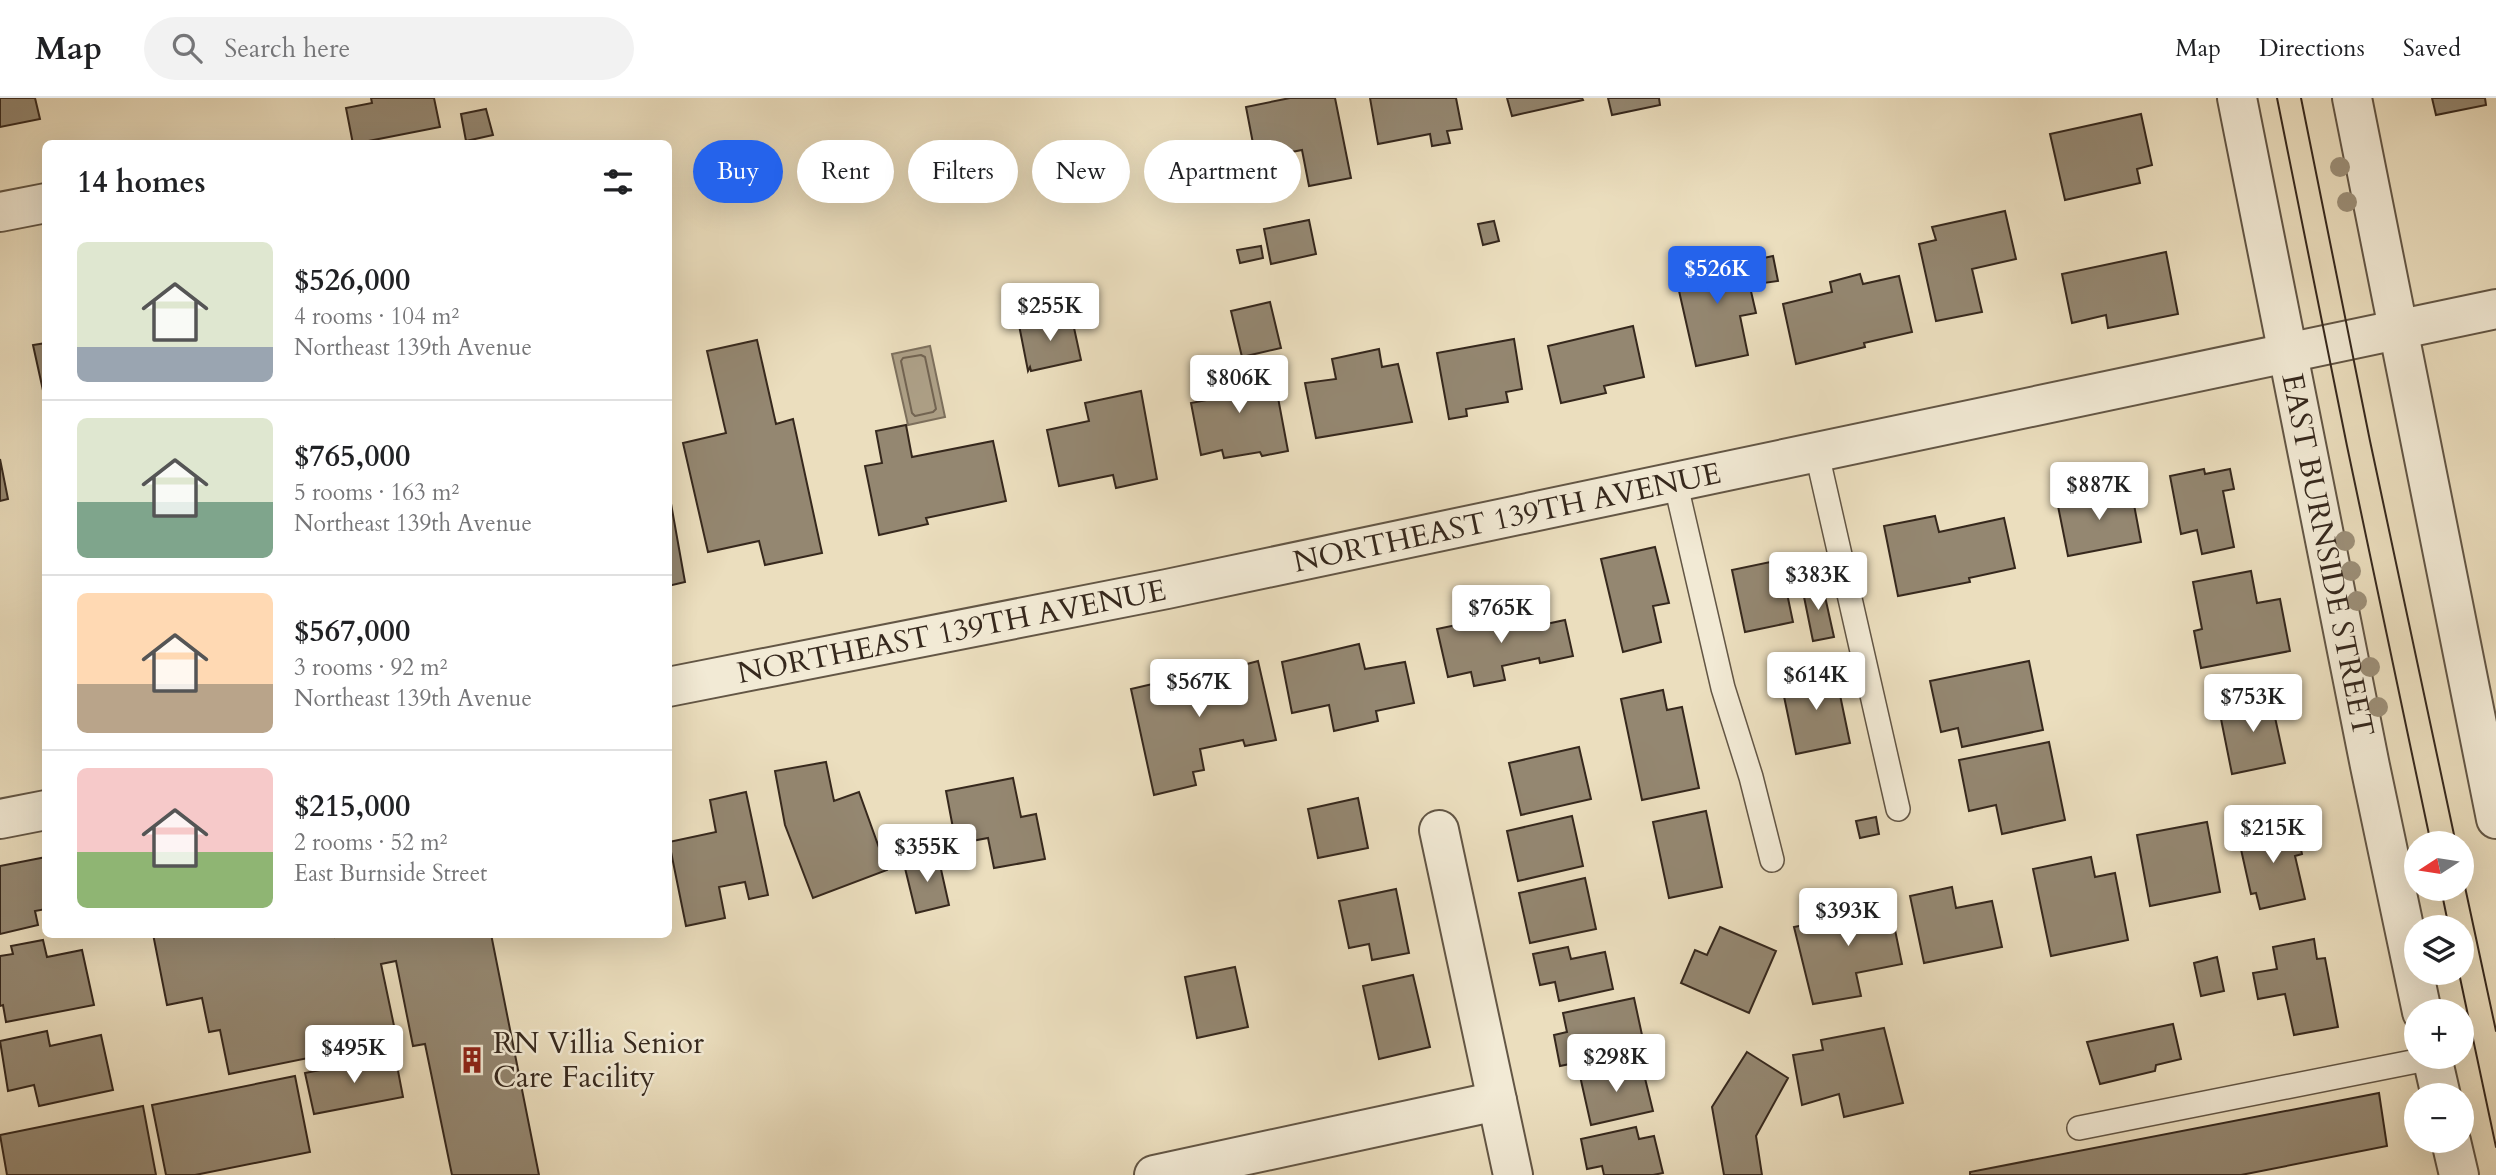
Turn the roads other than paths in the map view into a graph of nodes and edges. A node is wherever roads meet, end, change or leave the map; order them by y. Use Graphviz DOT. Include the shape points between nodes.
graph roads {
  1 [pos="2237,98"];
  2 [pos="2352,98"];
  3 [pos="42,204"];
  4 [pos="0,212"];
  5 [pos="2496,309"];
  6 [pos="2398,329"];
  7 [pos="2287,354"];
  8 [pos="1817,454"];
  9 [pos="1675,481"];
  10 [pos="672,686"];
  11 [pos="1898,809"];
  12 [pos="42,811"];
  13 [pos="0,819"];
  14 [pos="2496,819"];
  15 [pos="1439,830"];
  16 [pos="1772,860"];
  17 [pos="2419,999"];
  18 [pos="2404,1063"];
  19 [pos="1497,1101"];
  20 [pos="2079,1128"];
  21 [pos="2454,1153"];
  22 [pos="1154,1175"];
  23 [pos="1513,1175"];
  24 [pos="2459,1175"];
  1 -- 7 [label="street, EAST BURNSIDE STREET"];
  2 -- 6 [label="street"];
  3 -- 4 [label="street"];
  5 -- 6 [label="street, NORTHEAST 139TH AVENUE"];
  6 -- 7 [label="street, NORTHEAST 139TH AVENUE"];
  6 -- 14 [label="street"];
  7 -- 8 [label="street, NORTHEAST 139TH AVENUE"];
  7 -- 17 [label="street, EAST BURNSIDE STREET"];
  8 -- 9 [label="street, NORTHEAST 139TH AVENUE"];
  8 -- 11 [label="lane"];
  9 -- 10 [label="street, NORTHEAST 139TH AVENUE" via="1167,589"];
  9 -- 16 [label="lane" via="1723,688"];
  12 -- 13 [label="street"];
  15 -- 19 [label="street"];
  18 -- 20 [label="lane"];
  19 -- 22 [label="street"];
  19 -- 23 [label="street"];
  21 -- 24 [label="street"];
}
